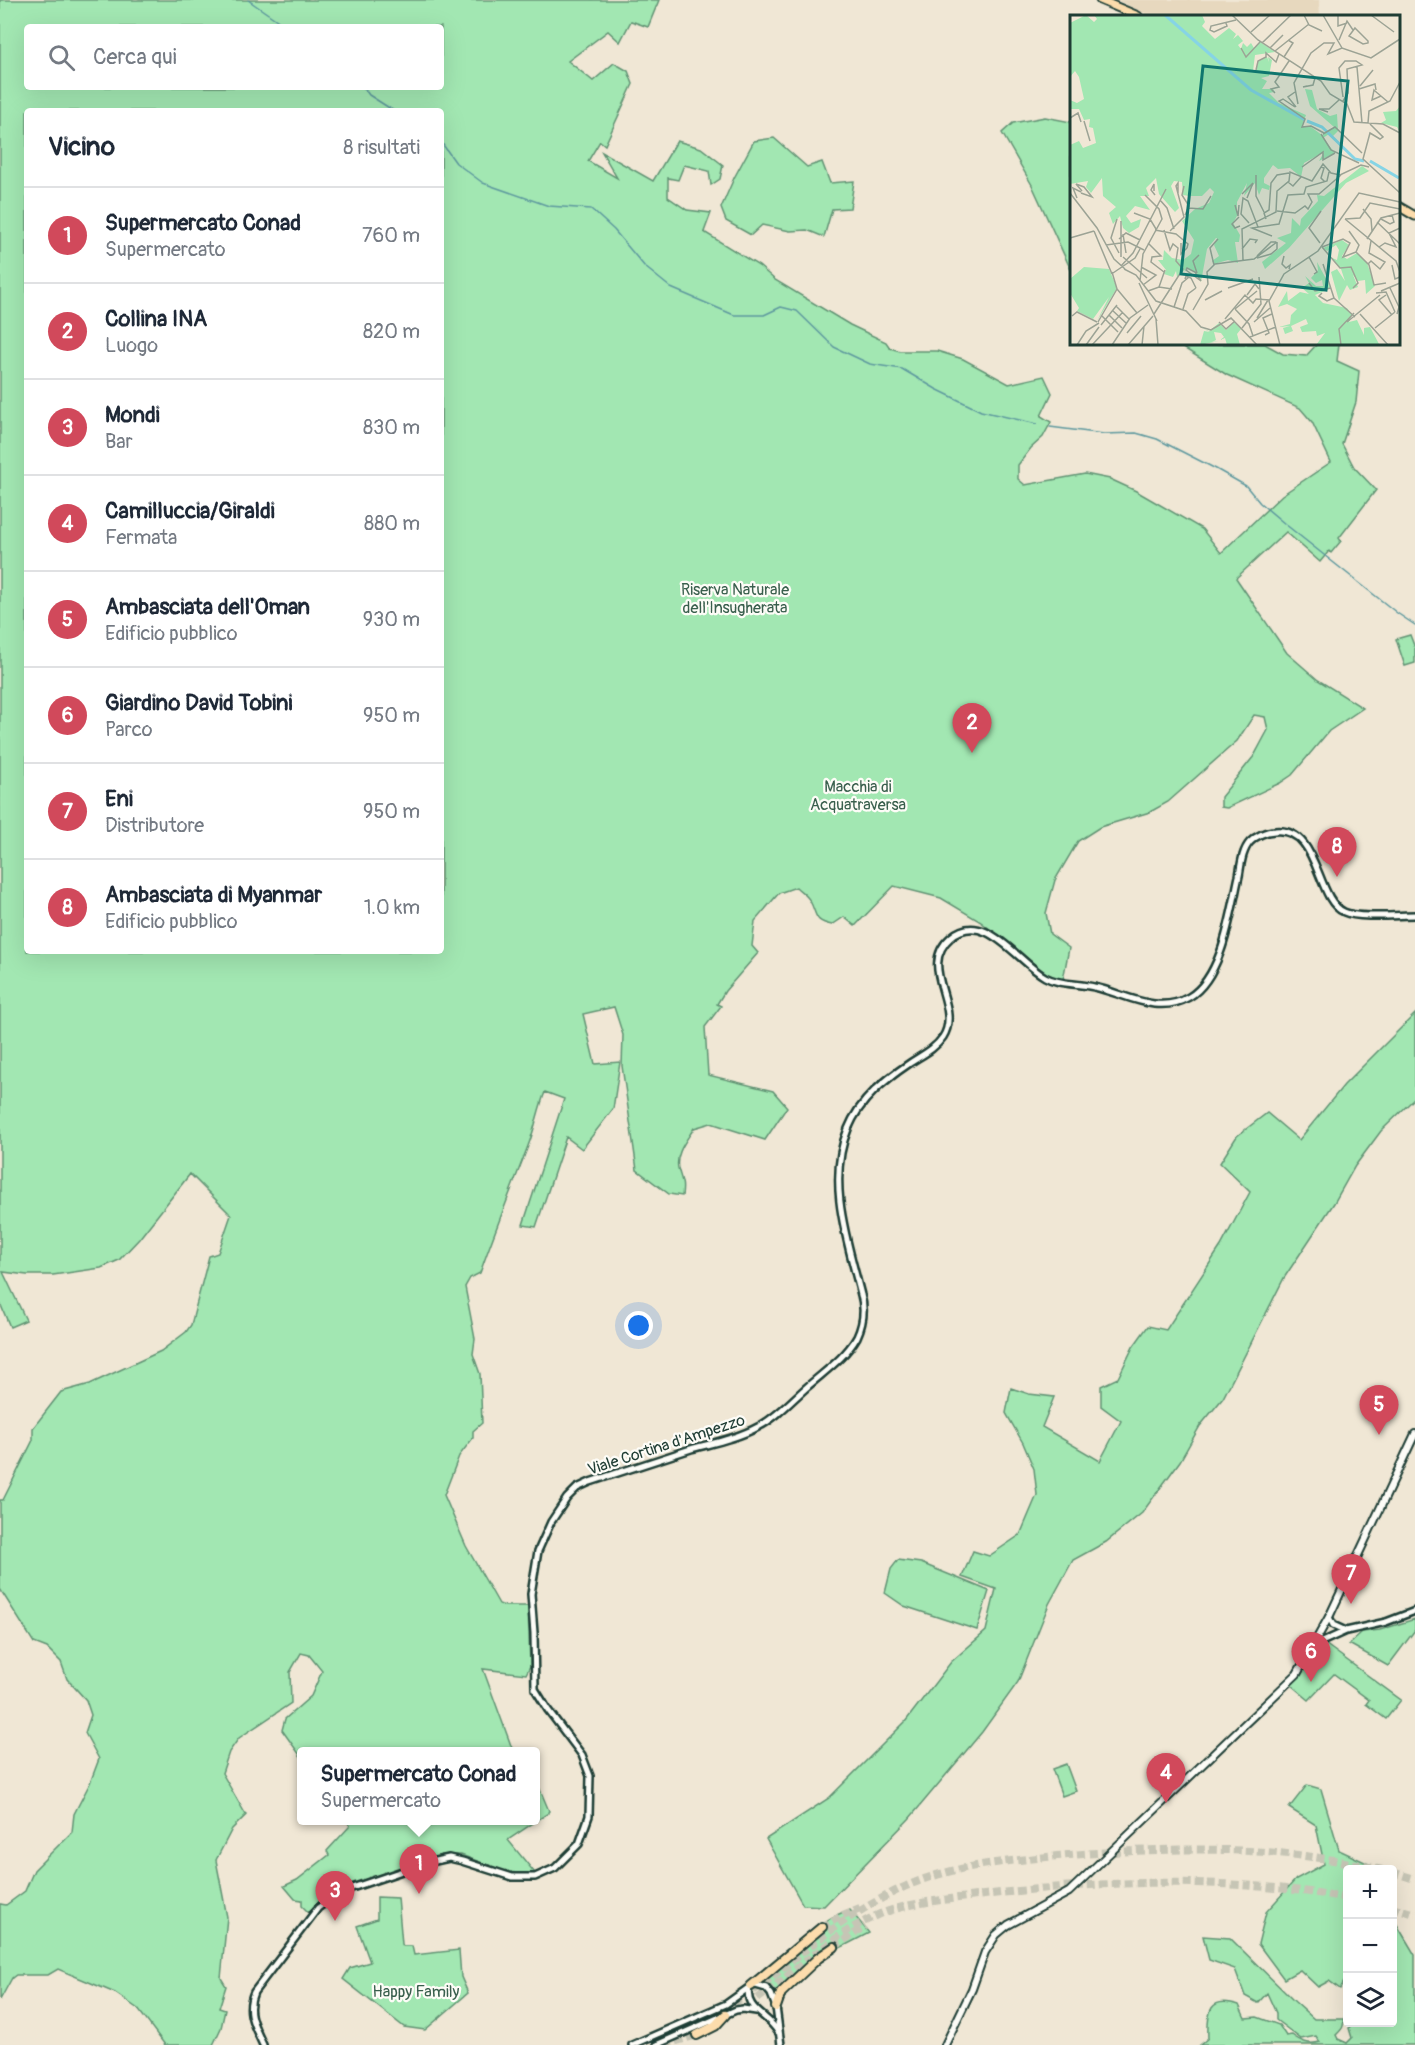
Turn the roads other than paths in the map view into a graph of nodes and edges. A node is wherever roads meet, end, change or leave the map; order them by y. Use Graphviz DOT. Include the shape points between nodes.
graph roads {
  1 [pos="1100,0"];
  2 [pos="1136,15"];
  3 [pos="1400,207"];
  4 [pos="1415,216"];
  5 [pos="1415,915"];
  6 [pos="1415,1434"];
  7 [pos="1415,1611"];
  8 [pos="1329,1617"];
  9 [pos="1346,1631"];
  10 [pos="1315,1645"];
  11 [pos="822,1927"];
  12 [pos="834,1947"];
  13 [pos="750,1986"];
  14 [pos="776,2007"];
  15 [pos="756,2011"];
  16 [pos="725,2015"];
  17 [pos="777,2016"];
  18 [pos="768,2019"];
  19 [pos="697,2035"];
  20 [pos="779,2036"];
  21 [pos="263,2045"];
  22 [pos="632,2045"];
  23 [pos="657,2045"];
  24 [pos="781,2045"];
  25 [pos="945,2045"];
  1 -- 2 [label="main road"];
  3 -- 4 [label="main road"];
  5 -- 21 [label="street, Viale Cortina d'Ampezzo" via="1342,911 1331,898 1304,844 1290,834 1275,831 1258,836 1246,847 1216,962 1201,987 1179,1002 1150,1004 1098,988 1058,982 1040,974 984,930 966,928 952,936 940,949 938,959 948,1016 945,1034 931,1050 873,1091 852,1119 844,1138 841,1215 863,1307 860,1328 850,1347 755,1429 577,1488 560,1507 541,1542 531,1591 534,1687 589,1771 590,1811 579,1844 552,1871 531,1877 507,1876 454,1859 433,1861 340,1892 321,1905 255,1989 251,2017"];
  6 -- 8 [label="main road"];
  7 -- 9 [label="street" via="1386,1623"];
  8 -- 9 [label="street" via="1333,1625"];
  8 -- 10 [label="main road"];
  9 -- 10 [label="street"];
  10 -- 25 [label="main road" via="1291,1681 1088,1875 1065,1895 999,1931 985,1952"];
  11 -- 13 [label="highway"];
  12 -- 14 [label="highway" via="781,1993"];
  13 -- 14 [label="street" via="768,1989"];
  13 -- 15 [label="street" via="748,2000"];
  13 -- 22 [label="street" via="726,2004"];
  14 -- 17 [label="street"];
  15 -- 16 [label="street" via="740,2010"];
  15 -- 18 [label="street"];
  16 -- 19 [label="highway" via="715,2026"];
  16 -- 23 [label="street"];
  17 -- 18 [label="street"];
  17 -- 20 [label="street"];
  18 -- 20 [label="street"];
  20 -- 24 [label="street"];
}
